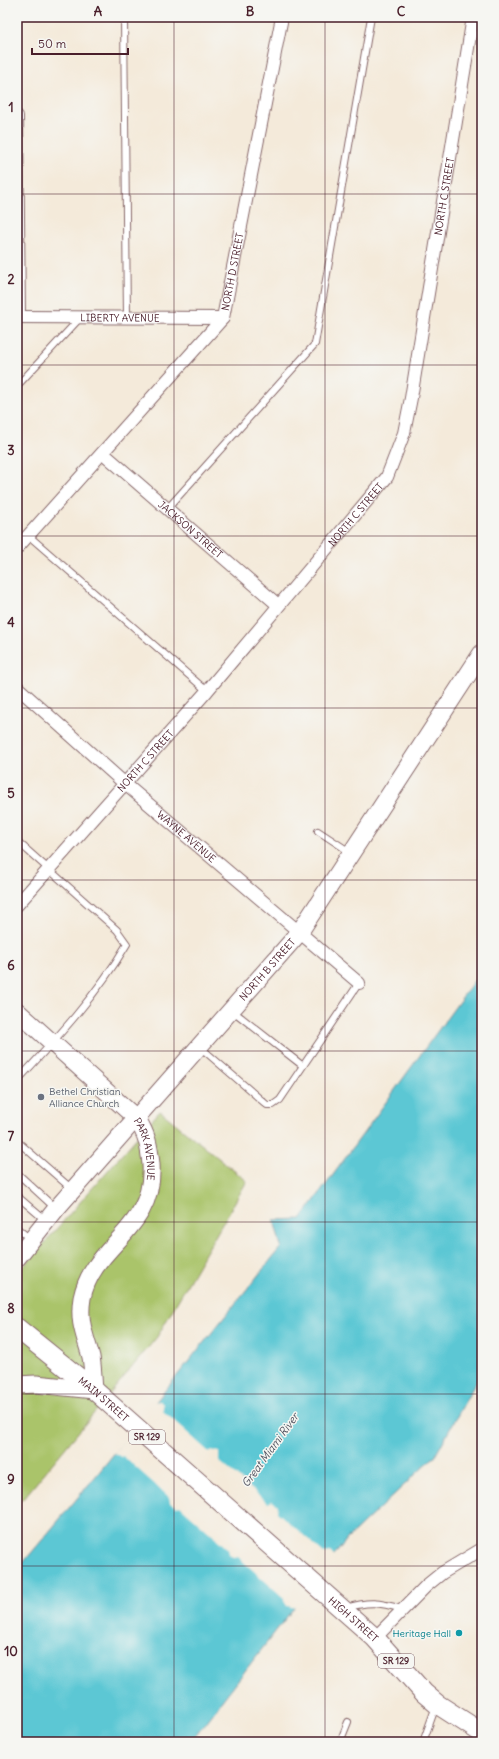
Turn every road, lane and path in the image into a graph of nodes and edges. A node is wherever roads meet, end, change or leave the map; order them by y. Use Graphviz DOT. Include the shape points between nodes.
graph roads {
  1 [pos="124,17"];
  2 [pos="371,17"];
  3 [pos="473,17"];
  4 [pos="281,18"];
  5 [pos="17,116"];
  6 [pos="18,317"];
  7 [pos="81,317"];
  8 [pos="127,318"];
  9 [pos="223,318"];
  10 [pos="17,386"];
  11 [pos="103,453"];
  12 [pos="168,508"];
  13 [pos="29,536"];
  14 [pos="17,548"];
  15 [pos="278,605"];
  16 [pos="482,653"];
  17 [pos="17,686"];
  18 [pos="207,691"];
  19 [pos="124,783"];
  20 [pos="318,831"];
  21 [pos="17,841"];
  22 [pos="351,853"];
  23 [pos="49,869"];
  24 [pos="17,905"];
  25 [pos="299,933"];
  26 [pos="359,983"];
  27 [pos="232,1010"];
  28 [pos="17,1011"];
  29 [pos="54,1042"];
  30 [pos="200,1047"];
  31 [pos="303,1066"];
  32 [pos="17,1081"];
  33 [pos="137,1119"];
  34 [pos="17,1140"];
  35 [pos="17,1173"];
  36 [pos="73,1190"];
  37 [pos="17,1196"];
  38 [pos="51,1215"];
  39 [pos="17,1228"];
  40 [pos="32,1240"];
  41 [pos="17,1258"];
  42 [pos="17,1328"];
  43 [pos="17,1385"];
  44 [pos="99,1395"];
  45 [pos="224,1505"];
  46 [pos="482,1549"];
  47 [pos="402,1609"];
  48 [pos="343,1610"];
  49 [pos="376,1638"];
  50 [pos="437,1704"];
  51 [pos="348,1722"];
  52 [pos="482,1733"];
  53 [pos="340,1742"];
  54 [pos="423,1742"];
  1 -- 8 [label="lane"];
  2 -- 12 [label="lane" via="315,344"];
  3 -- 15 [label="street, NORTH C STREET" via="404,433 387,477"];
  4 -- 9 [label="street, NORTH D STREET"];
  5 -- 6 [label="street"];
  6 -- 7 [label="street, LIBERTY AVENUE"];
  7 -- 8 [label="street, LIBERTY AVENUE"];
  7 -- 10 [label="lane"];
  8 -- 9 [label="street, LIBERTY AVENUE"];
  9 -- 11 [label="street, NORTH D STREET"];
  11 -- 12 [label="street, JACKSON STREET"];
  11 -- 13 [label="street, NORTH D STREET"];
  12 -- 15 [label="street, JACKSON STREET"];
  13 -- 14 [label="street, NORTH D STREET"];
  13 -- 18 [label="lane"];
  15 -- 18 [label="street, NORTH C STREET"];
  16 -- 22 [label="main road, NORTH B STREET"];
  17 -- 19 [label="street, WAYNE AVENUE"];
  18 -- 19 [label="street, NORTH C STREET"];
  19 -- 23 [label="street, NORTH C STREET"];
  19 -- 25 [label="street, WAYNE AVENUE"];
  20 -- 22 [label="lane"];
  21 -- 23 [label="lane"];
  22 -- 25 [label="main road, NORTH B STREET"];
  23 -- 24 [label="street, NORTH C STREET"];
  23 -- 29 [label="lane" via="117,930 127,944 108,975"];
  25 -- 26 [label="street, WAYNE AVENUE"];
  25 -- 27 [label="main road, NORTH B STREET"];
  26 -- 31 [label="lane"];
  27 -- 30 [label="main road, NORTH B STREET"];
  27 -- 31 [label="lane"];
  28 -- 29 [label="main road, PARK AVENUE"];
  29 -- 32 [label="lane"];
  29 -- 33 [label="main road, PARK AVENUE"];
  30 -- 31 [label="lane" via="267,1105 273,1105 280,1100"];
  30 -- 33 [label="main road, NORTH B STREET"];
  33 -- 36 [label="main road, NORTH B STREET"];
  33 -- 44 [label="main road, PARK AVENUE" via="149,1144 151,1175 147,1199 142,1212 95,1269 82,1298 81,1324"];
  34 -- 36 [label="lane"];
  35 -- 38 [label="lane"];
  36 -- 38 [label="main road, NORTH B STREET"];
  37 -- 38 [label="lane"];
  38 -- 40 [label="main road, NORTH B STREET"];
  39 -- 40 [label="lane"];
  40 -- 41 [label="main road, NORTH B STREET"];
  42 -- 44 [label="main road, MAIN STREET / SR 129"];
  43 -- 44 [label="main road" via="36,1384"];
  44 -- 45 [label="main road, MAIN STREET / SR 129"];
  45 -- 48 [label="main road, HIGH STREET / SR 129"];
  46 -- 47 [label="street" via="442,1573"];
  47 -- 48 [label="lane" via="383,1603 363,1602"];
  47 -- 49 [label="street"];
  48 -- 49 [label="main road, HIGH STREET / SR 129"];
  49 -- 50 [label="main road, HIGH STREET / SR 129"];
  50 -- 52 [label="main road, HIGH STREET / SR 129"];
  50 -- 54 [label="lane"];
  51 -- 53 [label="lane"];
}
